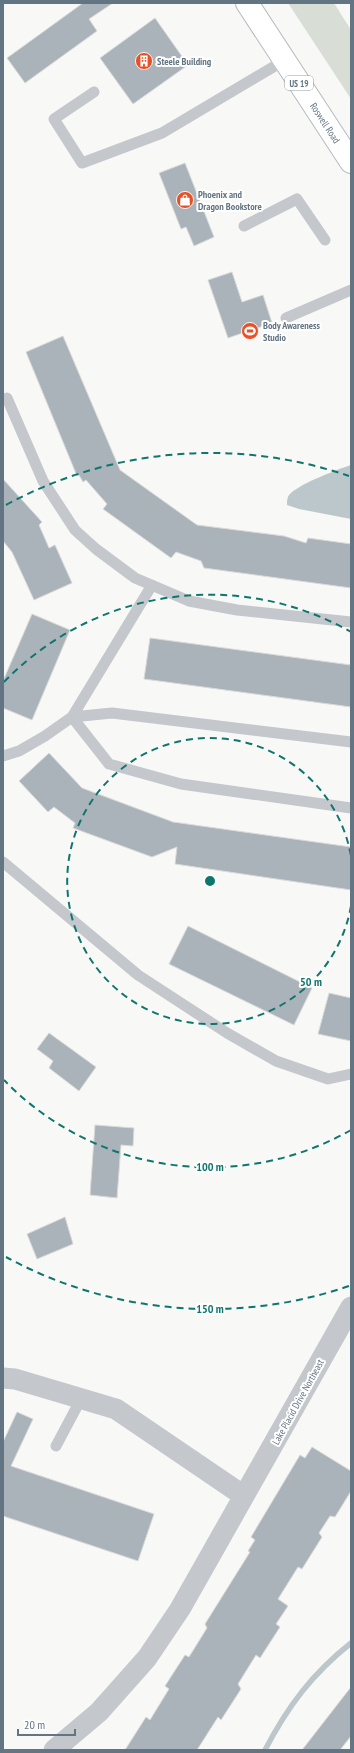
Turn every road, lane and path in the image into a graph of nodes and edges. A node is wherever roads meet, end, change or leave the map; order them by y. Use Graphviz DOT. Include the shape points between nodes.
graph roads {
  1 [pos="248,3"];
  2 [pos="285,60"];
  3 [pos="94,92"];
  4 [pos="351,162"];
  5 [pos="244,226"];
  6 [pos="325,240"];
  7 [pos="351,290"];
  8 [pos="286,318"];
  9 [pos="7,398"];
  10 [pos="152,585"];
  11 [pos="351,622"];
  12 [pos="72,716"];
  13 [pos="351,742"];
  14 [pos="3,756"];
  15 [pos="351,808"];
  16 [pos="3,862"];
  17 [pos="351,1074"];
  18 [pos="351,1307"];
  19 [pos="3,1378"];
  20 [pos="81,1399"];
  21 [pos="56,1446"];
  22 [pos="244,1496"];
  23 [pos="54,1750"];
  1 -- 2 [label="main road, Roswell Road / US 19"];
  2 -- 3 [label="lane" via="162,133 82,163 54,119"];
  2 -- 4 [label="main road, Roswell Road / US 19"];
  5 -- 6 [label="lane" via="298,199"];
  7 -- 8 [label="lane"];
  9 -- 10 [label="lane" via="43,480 75,530 135,578"];
  10 -- 11 [label="lane" via="189,601 237,610"];
  10 -- 12 [label="lane"];
  12 -- 13 [label="lane" via="112,713"];
  12 -- 14 [label="lane" via="45,736"];
  12 -- 15 [label="lane" via="110,764 181,784"];
  16 -- 17 [label="lane" via="138,975 227,1033 276,1061 328,1079"];
  18 -- 22 [label="street, Lake Placid Drive Northeast"];
  19 -- 20 [label="street" via="15,1379"];
  20 -- 21 [label="lane"];
  20 -- 22 [label="street" via="116,1409"];
  22 -- 23 [label="street, Lake Placid Drive Northeast" via="180,1609 147,1658 99,1712"];
}
